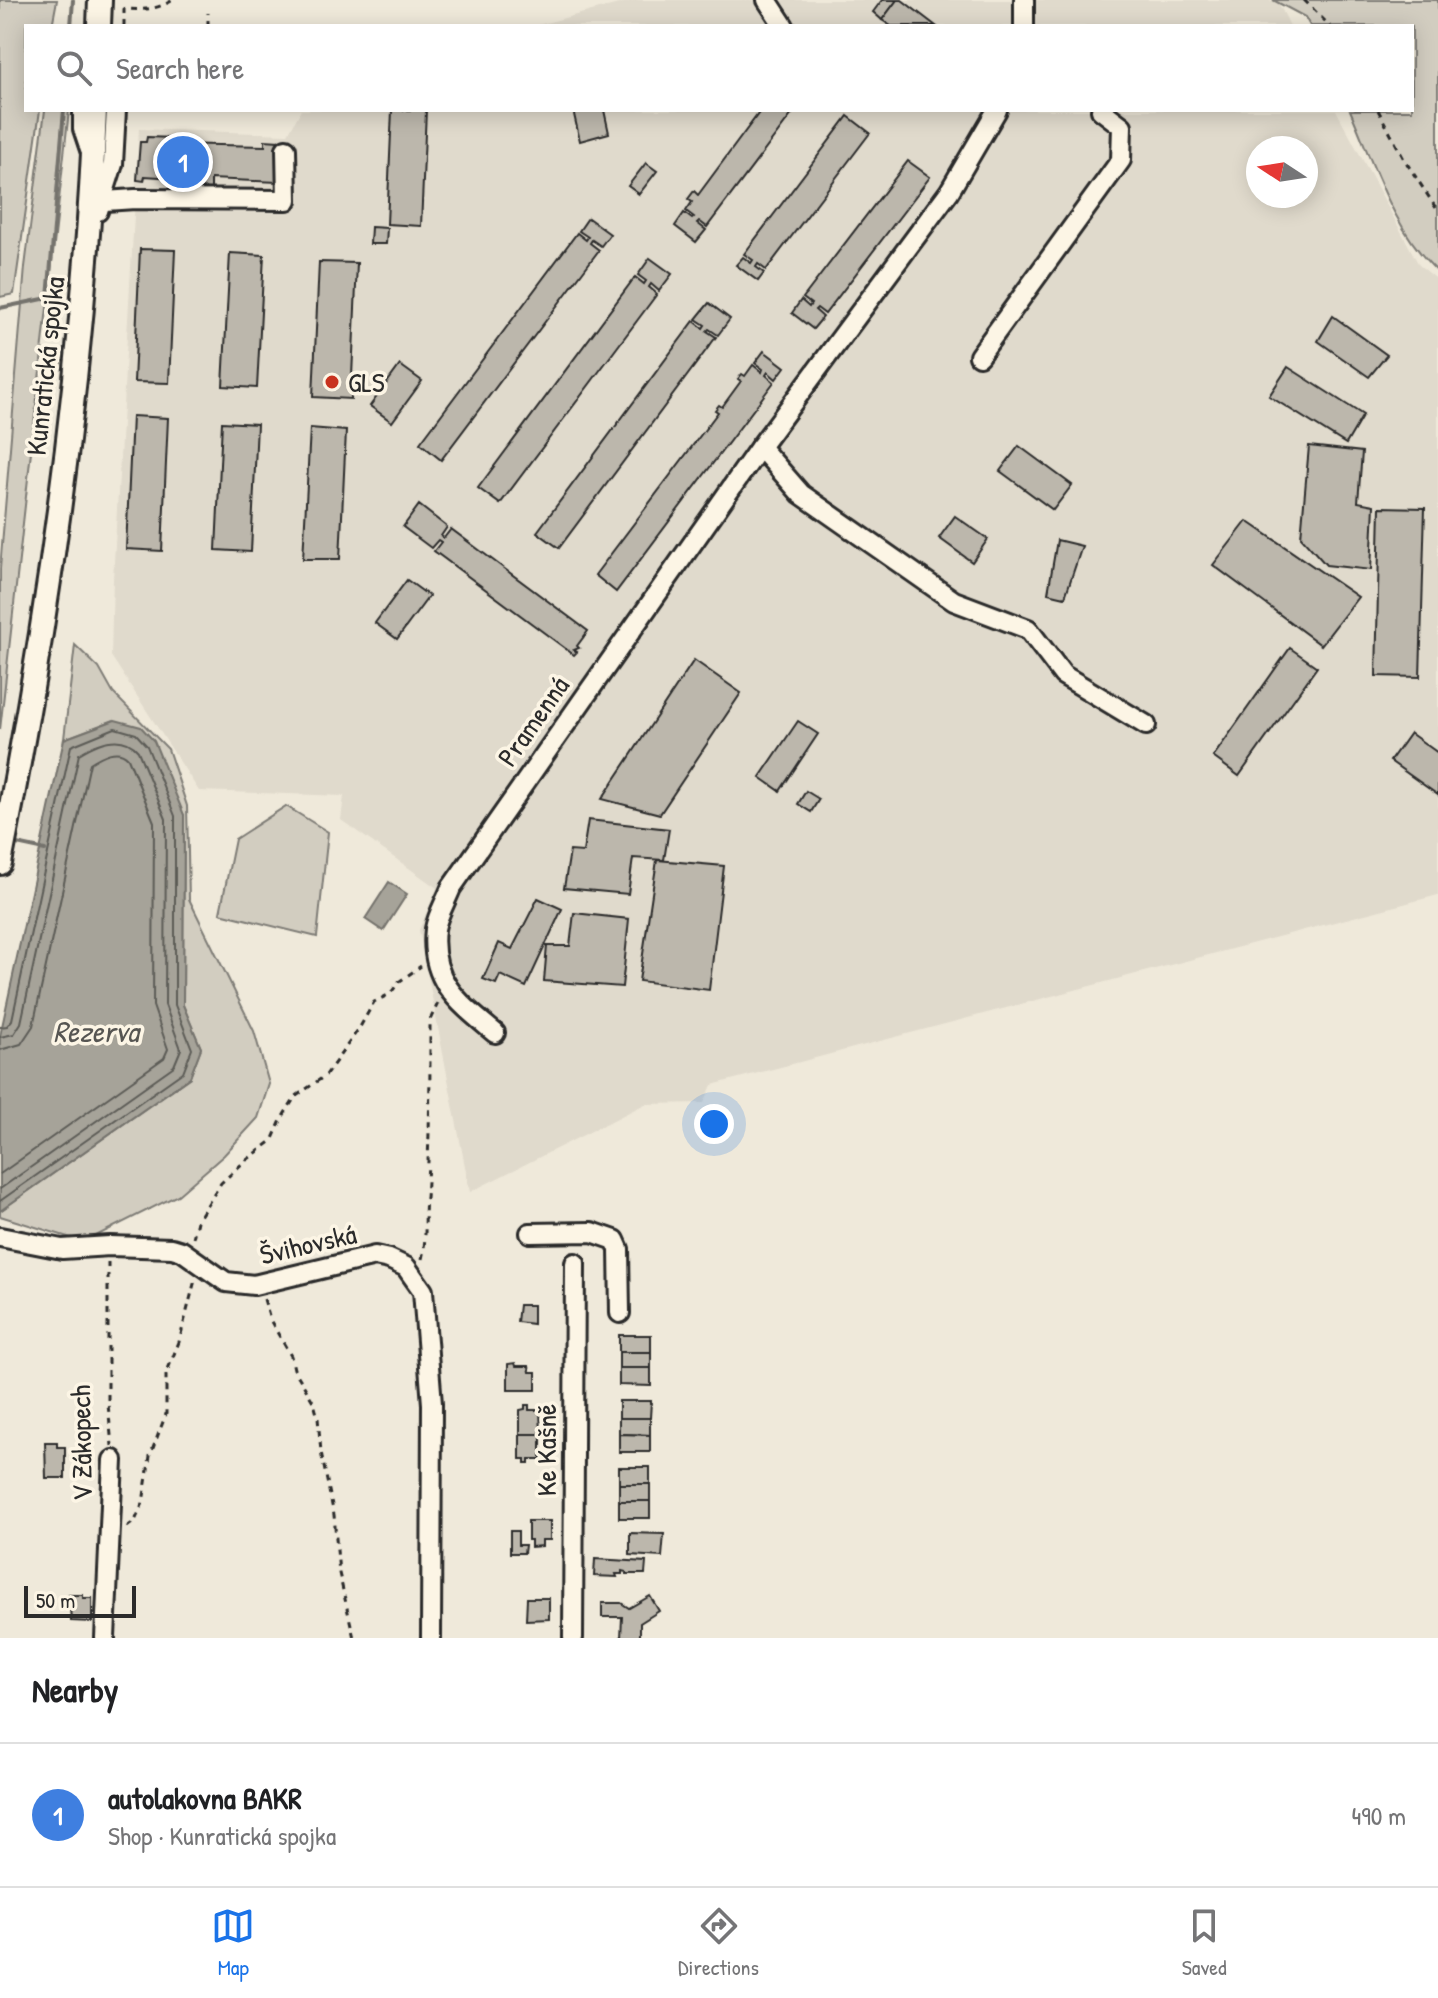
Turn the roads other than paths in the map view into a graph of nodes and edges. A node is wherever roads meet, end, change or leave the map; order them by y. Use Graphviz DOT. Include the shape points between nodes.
graph roads {
  1 [pos="767,0"];
  2 [pos="1024,0"];
  3 [pos="783,24"];
  4 [pos="1024,24"];
  5 [pos="83,112"];
  6 [pos="95,112"];
  7 [pos="116,112"];
  8 [pos="996,112"];
  9 [pos="1104,112"];
  10 [pos="286,149"];
  11 [pos="93,159"];
  12 [pos="96,201"];
  13 [pos="979,356"];
  14 [pos="760,447"];
  15 [pos="1146,725"];
  16 [pos="0,863"];
  17 [pos="495,1033"];
  18 [pos="530,1233"];
  19 [pos="0,1237"];
  20 [pos="575,1263"];
  21 [pos="620,1313"];
  22 [pos="113,1460"];
  23 [pos="105,1638"];
  24 [pos="431,1638"];
  25 [pos="573,1638"];
  1 -- 3 [label="street"];
  2 -- 4 [label="street"];
  5 -- 11 [label="street"];
  6 -- 11 [label="main road, Kunratická spojka"];
  7 -- 12 [label="street" via="113,164"];
  8 -- 14 [label="street, Pramenná" via="949,192"];
  9 -- 13 [label="street" via="1122,126 1121,160"];
  10 -- 12 [label="street" via="287,200"];
  11 -- 12 [label="main road, Kunratická spojka"];
  12 -- 16 [label="main road, Kunratická spojka" via="88,231 44,617"];
  14 -- 15 [label="street" via="801,494 954,601 1028,629 1063,675"];
  14 -- 17 [label="street, Pramenná" via="451,888 435,929 438,970 455,1000"];
  18 -- 21 [label="street" via="592,1232 615,1240"];
  19 -- 24 [label="street, Švihovská" via="62,1249 172,1248 226,1282 240,1285 375,1256 406,1267 423,1291 432,1404"];
  20 -- 25 [label="street, Ke Kašně"];
  22 -- 23 [label="street, V Zákopech"];
}
